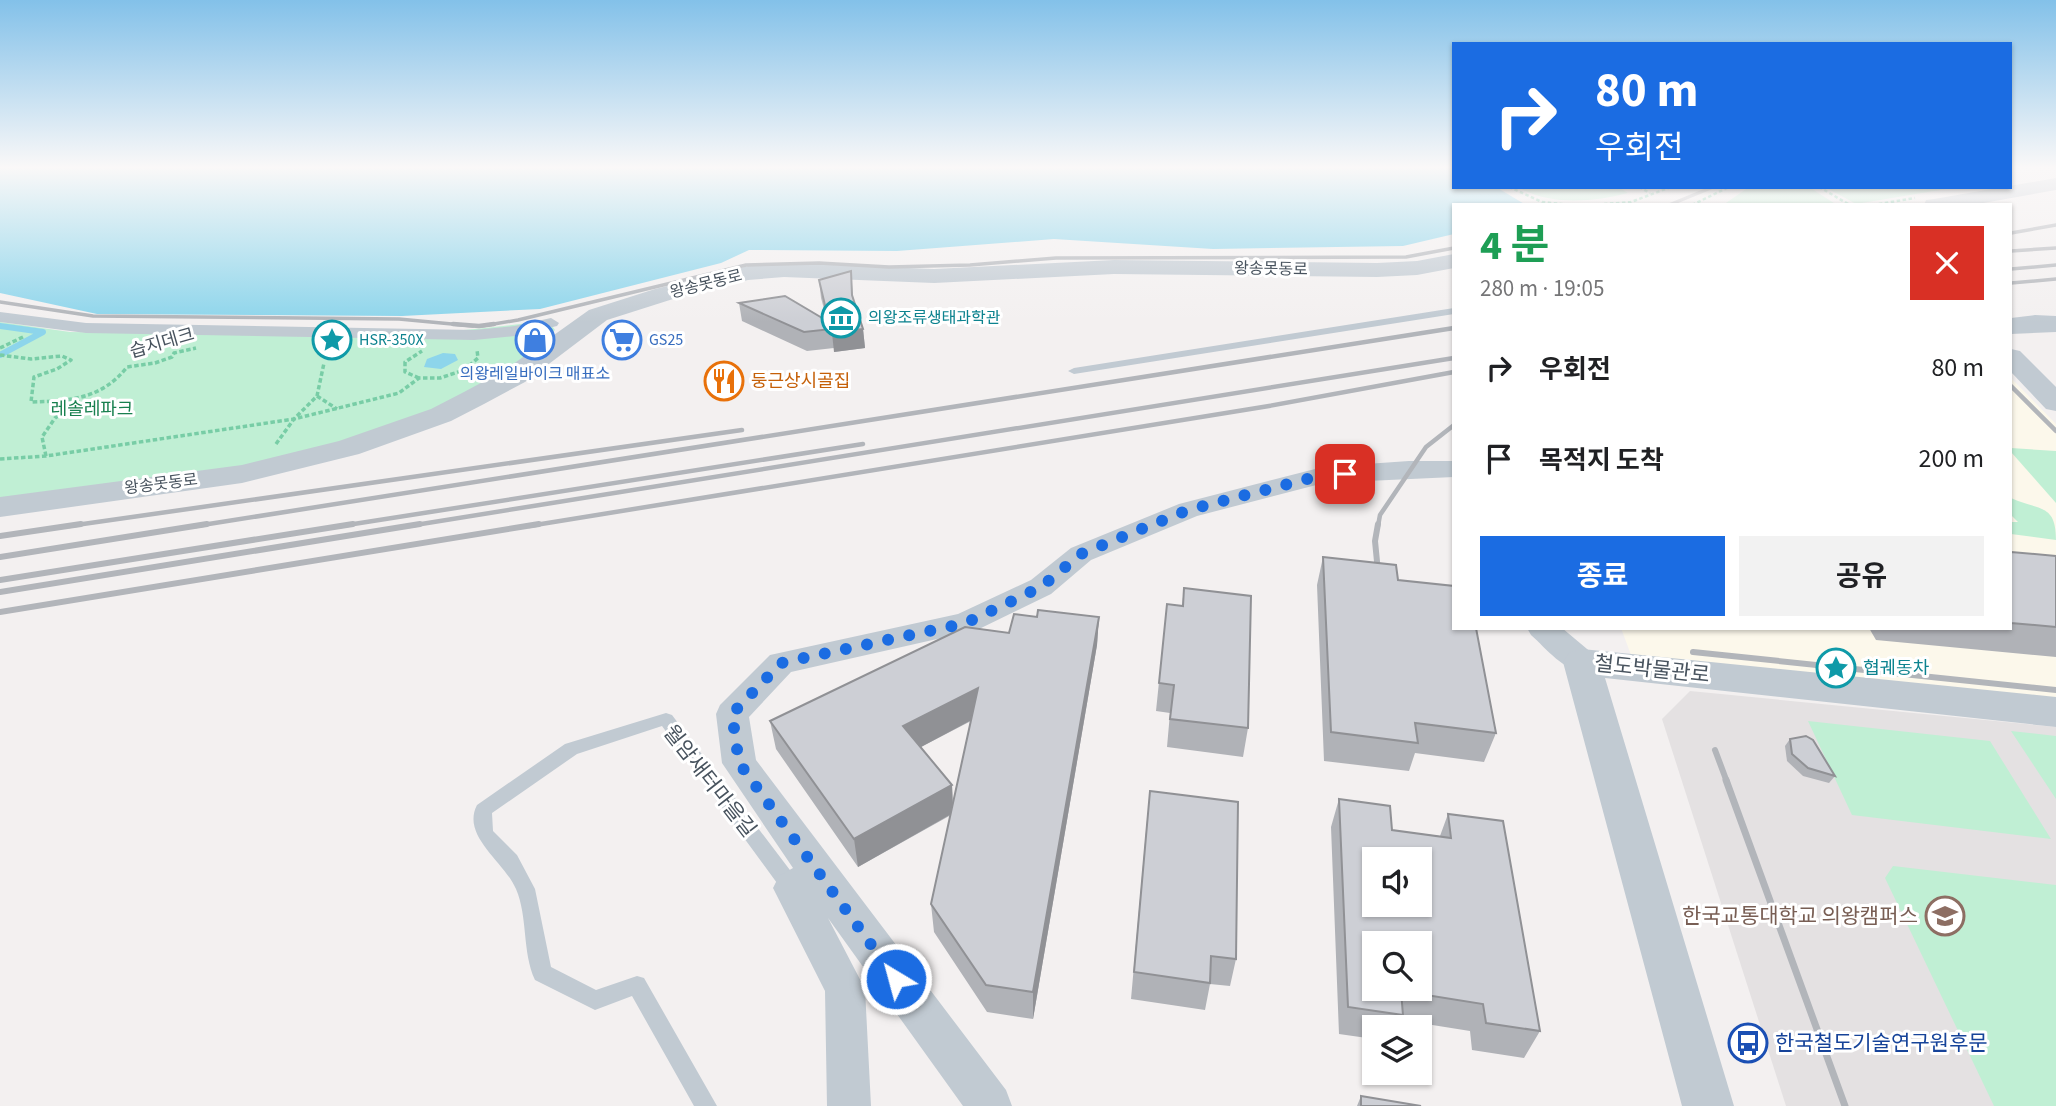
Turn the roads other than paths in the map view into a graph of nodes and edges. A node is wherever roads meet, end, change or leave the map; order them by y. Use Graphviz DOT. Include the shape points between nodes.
graph roads {
  1 [pos="1452,261"];
  2 [pos="1452,310"];
  3 [pos="0,317"];
  4 [pos="551,323"];
  5 [pos="2056,324"];
  6 [pos="2012,326"];
  7 [pos="2012,358"];
  8 [pos="1074,371"];
  9 [pos="2056,403"];
  10 [pos="1452,469"];
  11 [pos="0,507"];
  12 [pos="1544,630"];
  13 [pos="1582,662"];
  14 [pos="2056,712"];
  15 [pos="804,880"];
  16 [pos="706,1106"];
  17 [pos="849,1106"];
  18 [pos="990,1106"];
  19 [pos="1708,1106"];
  1 -- 11 [label="street, 왕송못동로" via="1377,270 1114,267 934,276 785,270 748,273 598,316 515,376 474,398 441,415 349,448 242,474"];
  2 -- 8 [label="lane"];
  3 -- 4 [label="street" via="86,328 474,335"];
  5 -- 6 [label="street"];
  7 -- 9 [label="street"];
  10 -- 15 [label="street" via="1323,475 1188,510 1081,554 1041,587 966,623 781,663 732,714 739,763"];
  12 -- 13 [label="street"];
  13 -- 14 [label="street, 철도박물관로"];
  13 -- 19 [label="street, 철도박물관로"];
  15 -- 16 [label="lane, 월암새터마을길" via="666,719 570,749 483,810 484,834 510,861 526,889 542,973 595,1000 637,985"];
  15 -- 17 [label="street, 월암새터마을길" via="845,989"];
  15 -- 18 [label="street"];
}
